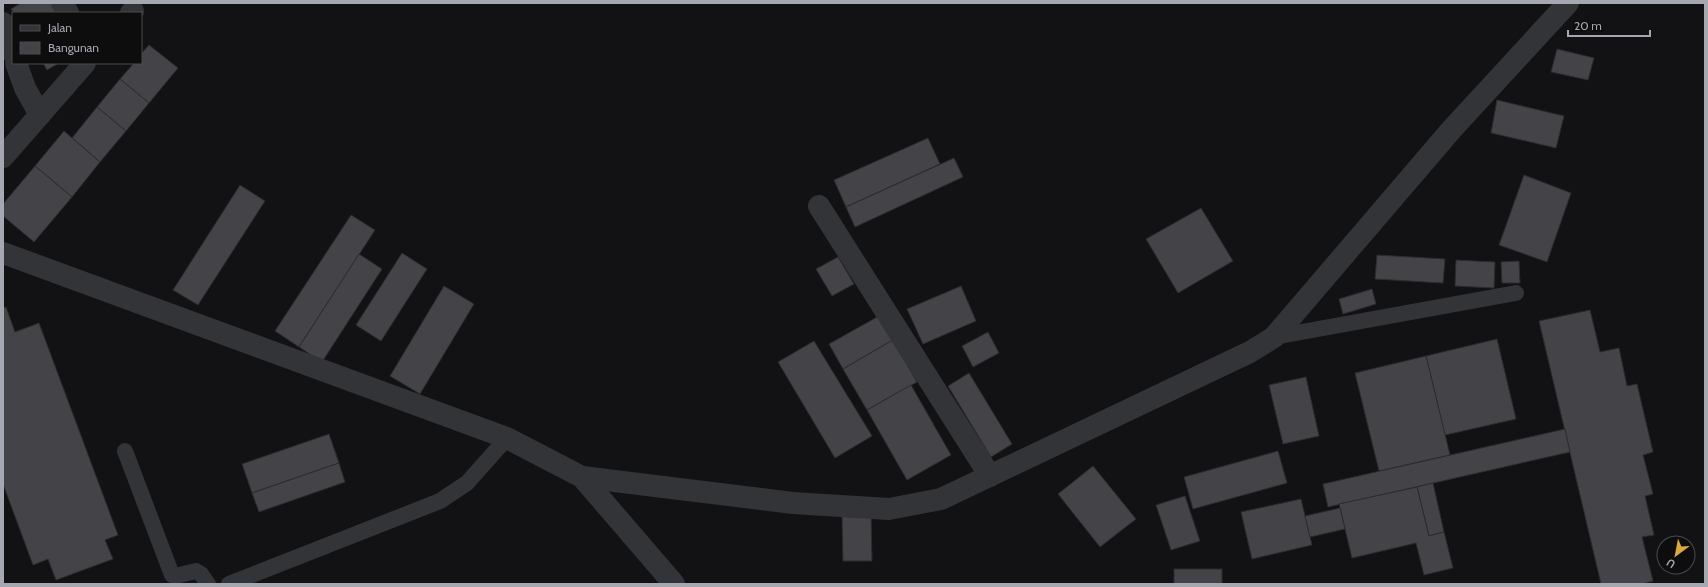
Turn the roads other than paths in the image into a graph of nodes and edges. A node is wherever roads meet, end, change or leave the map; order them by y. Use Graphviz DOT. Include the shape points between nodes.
graph roads {
  1 [pos="62,3"];
  2 [pos="1568,3"];
  3 [pos="67,12"];
  4 [pos="3,23"];
  5 [pos="12,50"];
  6 [pos="16,64"];
  7 [pos="84,64"];
  8 [pos="34,122"];
  9 [pos="3,132"];
  10 [pos="3,157"];
  11 [pos="820,206"];
  12 [pos="3,253"];
  13 [pos="1516,293"];
  14 [pos="1274,337"];
  15 [pos="506,438"];
  16 [pos="125,451"];
  17 [pos="990,476"];
  18 [pos="582,478"];
  19 [pos="208,584"];
  20 [pos="229,584"];
  21 [pos="674,584"];
  1 -- 3 [label="street"];
  2 -- 14 [label="street" via="1452,129"];
  4 -- 5 [label="street"];
  6 -- 8 [label="street"];
  7 -- 8 [label="street"];
  8 -- 9 [label="street"];
  8 -- 10 [label="street"];
  11 -- 17 [label="street"];
  12 -- 15 [label="street"];
  13 -- 14 [label="lane"];
  14 -- 17 [label="street" via="1250,352"];
  15 -- 18 [label="street"];
  15 -- 20 [label="lane" via="467,483 440,501"];
  16 -- 19 [label="lane" via="172,575 196,570"];
  17 -- 18 [label="street" via="941,499 889,509 793,503"];
  18 -- 21 [label="street"];
}
